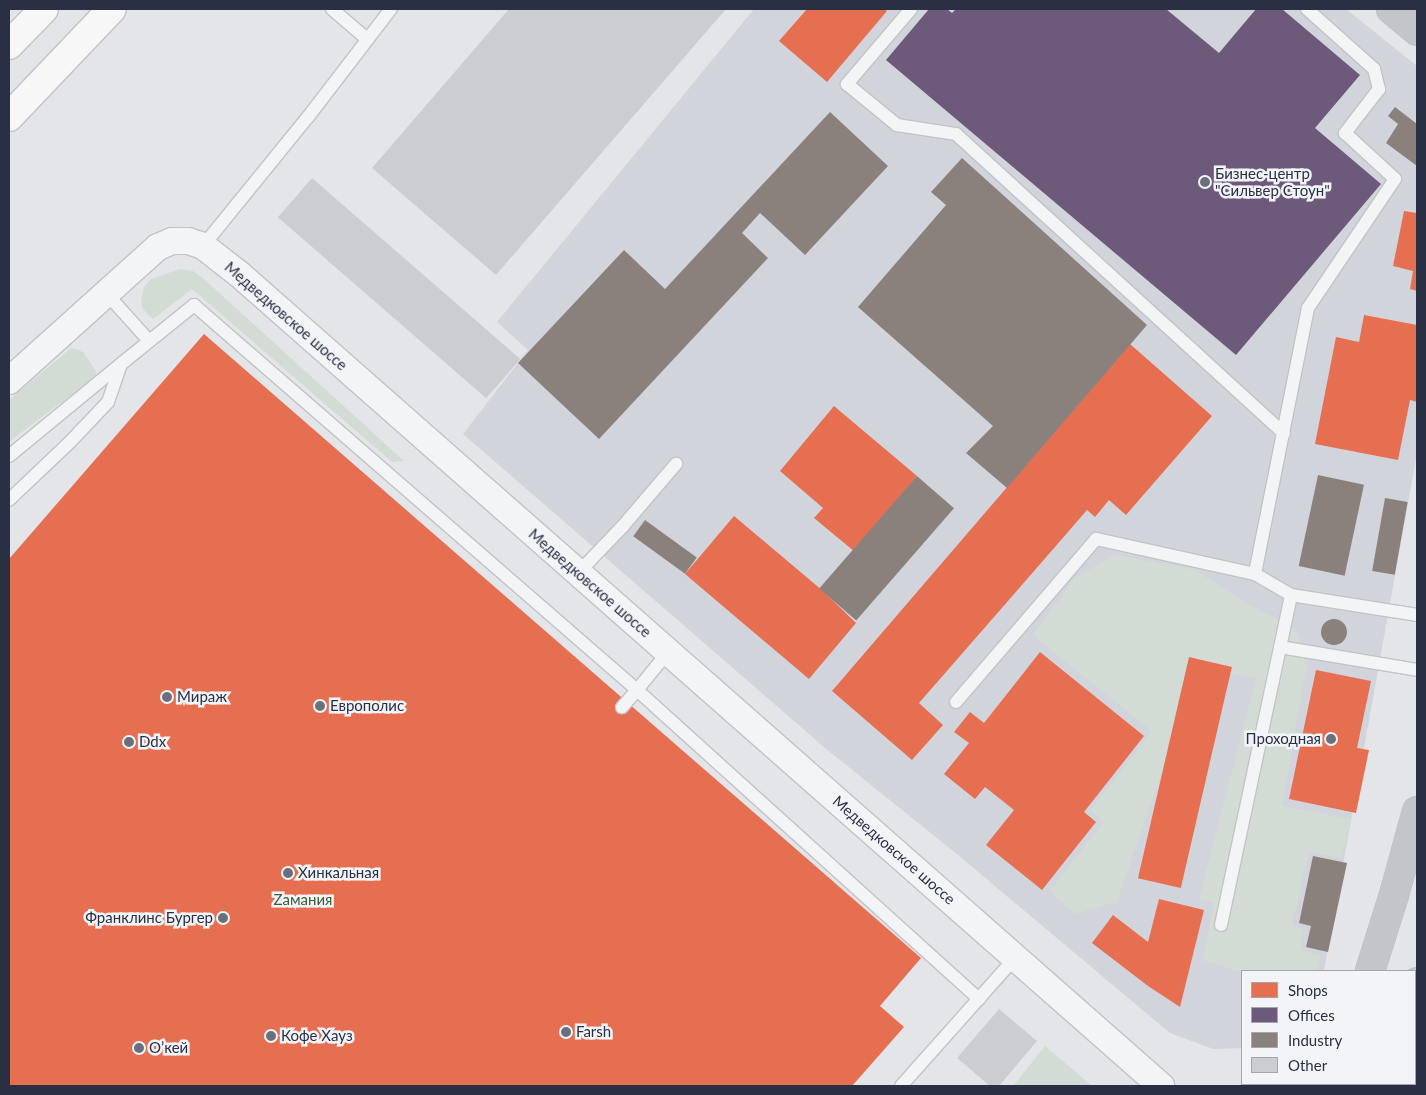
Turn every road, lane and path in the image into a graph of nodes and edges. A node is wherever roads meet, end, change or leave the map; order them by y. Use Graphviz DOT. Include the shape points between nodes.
graph roads {
  1 [pos="44,9"];
  2 [pos="112,9"];
  3 [pos="332,9"];
  4 [pos="392,9"];
  5 [pos="911,9"];
  6 [pos="1307,9"];
  7 [pos="1390,9"];
  8 [pos="1417,31"];
  9 [pos="367,39"];
  10 [pos="9,45"];
  11 [pos="9,117"];
  12 [pos="203,246"];
  13 [pos="106,293"];
  14 [pos="149,341"];
  15 [pos="121,364"];
  16 [pos="9,381"];
  17 [pos="1284,433"];
  18 [pos="9,456"];
  19 [pos="676,464"];
  20 [pos="9,500"];
  21 [pos="578,572"];
  22 [pos="1255,574"];
  23 [pos="1291,594"];
  24 [pos="1417,615"];
  25 [pos="1280,646"];
  26 [pos="668,652"];
  27 [pos="1417,670"];
  28 [pos="637,690"];
  29 [pos="956,702"];
  30 [pos="622,707"];
  31 [pos="1417,811"];
  32 [pos="1221,925"];
  33 [pos="1016,957"];
  34 [pos="1370,970"];
  35 [pos="979,1000"];
  36 [pos="901,1086"];
  37 [pos="1161,1086"];
  1 -- 10 [label="main road"];
  2 -- 11 [label="main road"];
  3 -- 9 [label="lane"];
  4 -- 9 [label="lane"];
  5 -- 17 [label="lane" via="847,84 897,125 956,134"];
  6 -- 17 [label="lane" via="1374,69 1380,89 1345,133 1395,179 1308,308"];
  7 -- 8 [label="main road"];
  9 -- 12 [label="lane"];
  12 -- 13 [label="street, Медведковское шоссе" via="188,240 158,247"];
  12 -- 21 [label="street, Медведковское шоссе"];
  13 -- 14 [label="lane"];
  13 -- 16 [label="street, Медведковское шоссе"];
  14 -- 15 [label="lane"];
  14 -- 28 [label="lane" via="194,305"];
  15 -- 18 [label="lane"];
  15 -- 20 [label="lane" via="108,402"];
  17 -- 22 [label="lane"];
  19 -- 21 [label="lane"];
  21 -- 26 [label="street, Медведковское шоссе"];
  22 -- 23 [label="lane"];
  22 -- 29 [label="lane" via="1096,539"];
  23 -- 24 [label="lane"];
  23 -- 25 [label="lane"];
  25 -- 27 [label="lane"];
  25 -- 32 [label="lane"];
  26 -- 28 [label="lane"];
  26 -- 33 [label="street, Медведковское шоссе"];
  28 -- 30 [label="lane"];
  28 -- 35 [label="lane"];
  31 -- 34 [label="main road"];
  33 -- 35 [label="lane"];
  33 -- 37 [label="street, Медведковское шоссе"];
  35 -- 36 [label="lane"];
}
